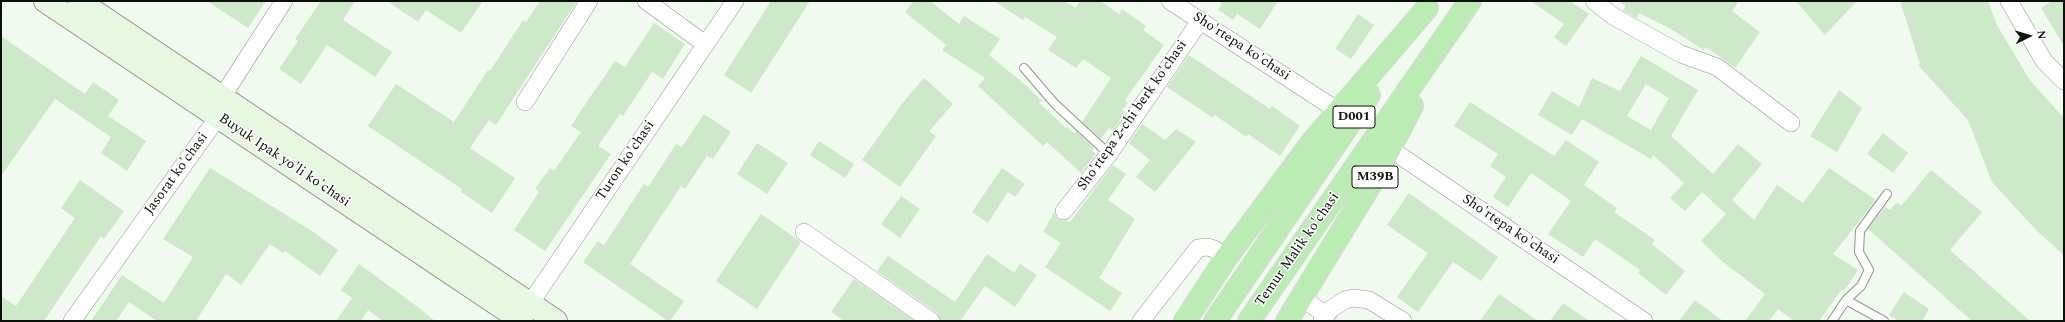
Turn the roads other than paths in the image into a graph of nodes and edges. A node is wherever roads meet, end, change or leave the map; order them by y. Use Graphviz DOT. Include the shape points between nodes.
graph roads {
  1 [pos="45,1"];
  2 [pos="79,1"];
  3 [pos="284,1"];
  4 [pos="589,1"];
  5 [pos="646,1"];
  6 [pos="735,1"];
  7 [pos="1170,1"];
  8 [pos="1470,1"];
  9 [pos="1594,1"];
  10 [pos="2010,1"];
  11 [pos="1430,4"];
  12 [pos="1200,21"];
  13 [pos="705,44"];
  14 [pos="1024,68"];
  15 [pos="2064,81"];
  16 [pos="525,102"];
  17 [pos="220,107"];
  18 [pos="1346,115"];
  19 [pos="1791,123"];
  20 [pos="1382,144"];
  21 [pos="1109,154"];
  22 [pos="1887,194"];
  23 [pos="1064,210"];
  24 [pos="804,232"];
  25 [pos="1226,258"];
  26 [pos="1302,298"];
  27 [pos="1846,300"];
  28 [pos="523,316"];
  29 [pos="1324,318"];
  30 [pos="72,321"];
  31 [pos="556,321"];
  32 [pos="931,321"];
  33 [pos="1141,321"];
  34 [pos="1184,321"];
  35 [pos="1215,321"];
  36 [pos="1249,321"];
  37 [pos="1287,321"];
  38 [pos="1403,321"];
  39 [pos="1644,321"];
  40 [pos="1832,321"];
  41 [pos="1884,321"];
  1 -- 17 [label="main road, Buyuk Ipak yo'li ko'chasi"];
  2 -- 17 [label="main road, Buyuk Ipak yo'li ko'chasi"];
  3 -- 17 [label="street, Jasorat ko'chasi"];
  4 -- 16 [label="street"];
  5 -- 13 [label="street"];
  6 -- 13 [label="street, Turon ko'chasi"];
  7 -- 12 [label="street, Sho'rtepa ko'chasi"];
  8 -- 20 [label="highway, Temur Malik ko'chasi / D001"];
  9 -- 19 [label="street" via="1613,16 1681,54 1717,67"];
  10 -- 15 [label="street" via="2044,61"];
  11 -- 18 [label="highway, Temur Malik ko'chasi / D001"];
  12 -- 18 [label="street, Sho'rtepa ko'chasi"];
  12 -- 21 [label="street, Sho'rtepa 2-chi berk ko'chasi"];
  13 -- 28 [label="street, Turon ko'chasi"];
  14 -- 21 [label="lane" via="1055,104"];
  17 -- 28 [label="main road, Buyuk Ipak yo'li ko'chasi"];
  17 -- 30 [label="street, Jasorat ko'chasi"];
  18 -- 25 [label="highway" via="1313,141"];
  18 -- 35 [label="highway, Temur Malik ko'chasi / D001"];
  20 -- 26 [label="highway, M39B" via="1375,177"];
  20 -- 36 [label="highway, Temur Malik ko'chasi / D001"];
  20 -- 39 [label="street, Sho'rtepa ko'chasi"];
  21 -- 23 [label="street, Sho'rtepa 2-chi berk ko'chasi"];
  22 -- 27 [label="lane" via="1860,231 1859,252 1869,270 1861,286"];
  24 -- 32 [label="street"];
  25 -- 33 [label="street" via="1214,249 1198,248"];
  25 -- 34 [label="highway"];
  26 -- 29 [label="street"];
  26 -- 37 [label="highway, M39B"];
  27 -- 40 [label="lane"];
  27 -- 41 [label="lane"];
  28 -- 31 [label="main road, Buyuk Ipak yo'li ko'chasi"];
  29 -- 38 [label="street" via="1331,309 1345,300 1361,298 1378,304"];
}
